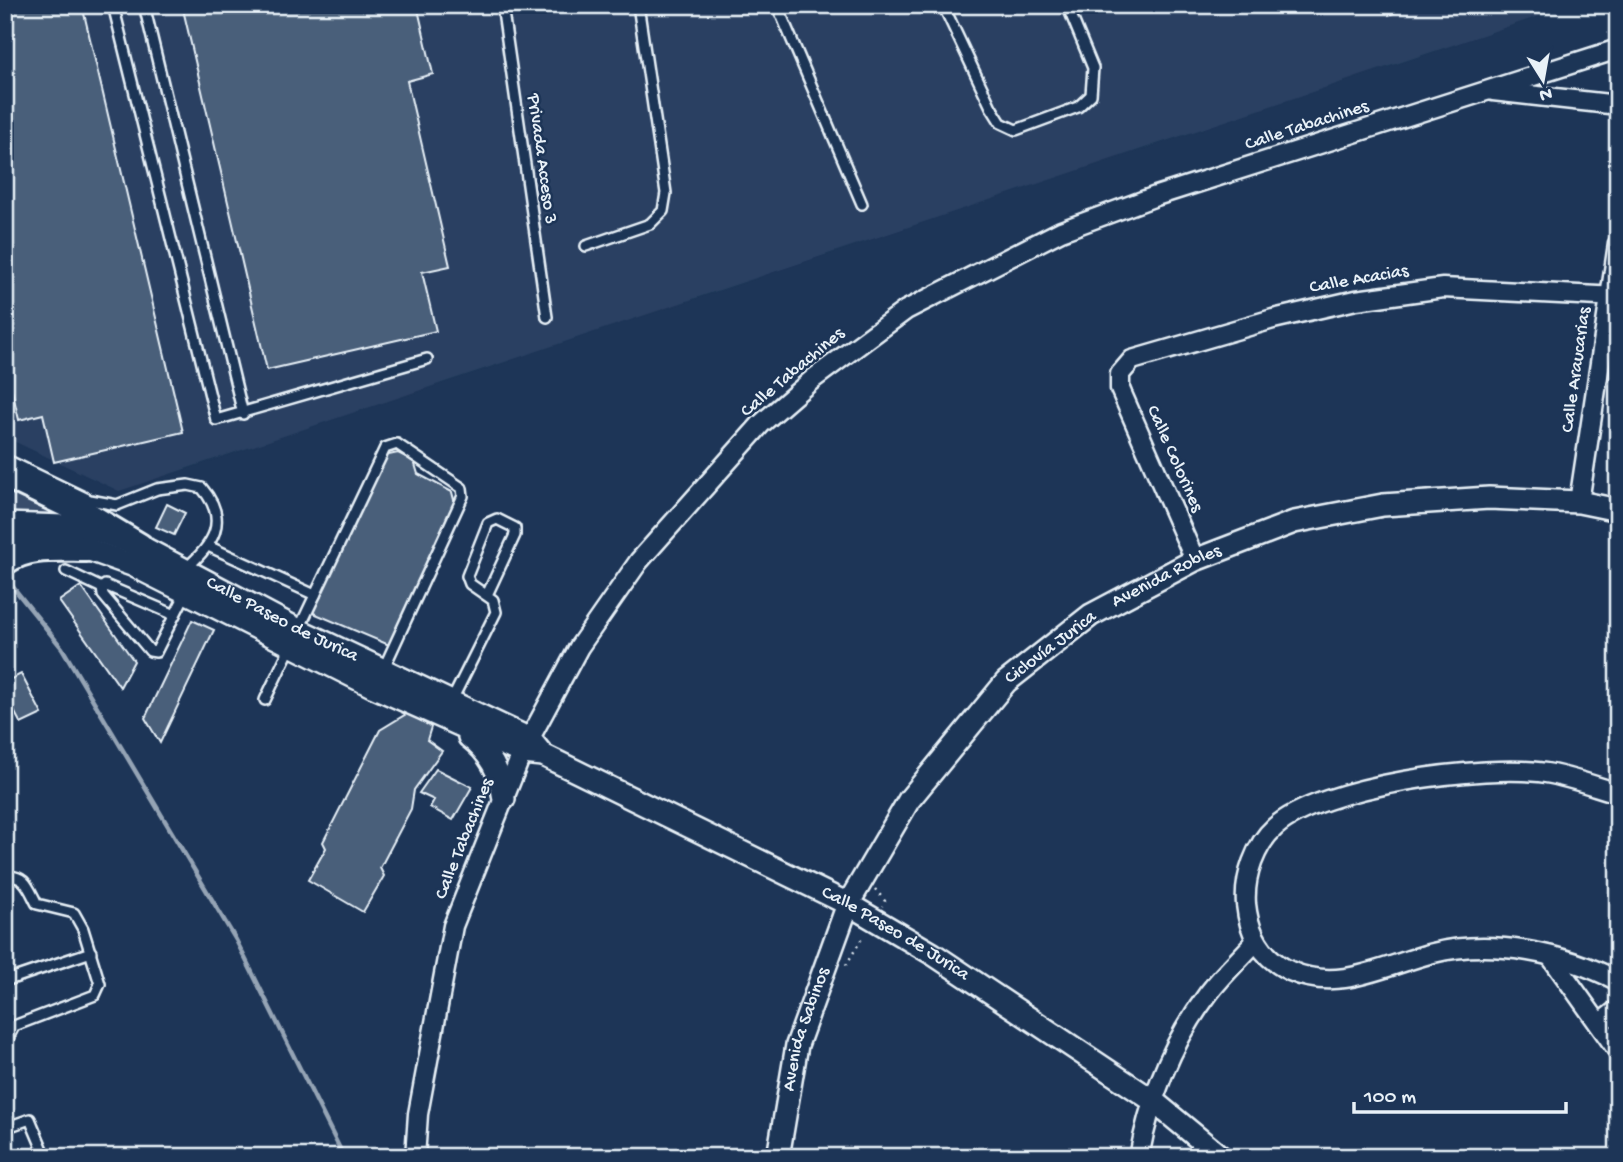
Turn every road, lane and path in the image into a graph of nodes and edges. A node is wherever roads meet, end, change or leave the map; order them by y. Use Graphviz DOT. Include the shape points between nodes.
graph roads {
  1 [pos="113,5"];
  2 [pos="144,5"];
  3 [pos="502,5"];
  4 [pos="638,5"];
  5 [pos="777,5"];
  6 [pos="943,5"];
  7 [pos="1067,5"];
  8 [pos="1618,49"];
  9 [pos="1486,90"];
  10 [pos="1618,105"];
  11 [pos="862,204"];
  12 [pos="1618,244"];
  13 [pos="586,246"];
  14 [pos="1613,296"];
  15 [pos="547,317"];
  16 [pos="427,359"];
  17 [pos="1120,374"];
  18 [pos="243,414"];
  19 [pos="5,459"];
  20 [pos="5,475"];
  21 [pos="1579,502"];
  22 [pos="1618,510"];
  23 [pos="5,524"];
  24 [pos="140,546"];
  25 [pos="208,546"];
  26 [pos="87,549"];
  27 [pos="8,552"];
  28 [pos="1195,560"];
  29 [pos="66,571"];
  30 [pos="185,581"];
  31 [pos="102,588"];
  32 [pos="315,595"];
  33 [pos="487,595"];
  34 [pos="175,615"];
  35 [pos="295,637"];
  36 [pos="378,678"];
  37 [pos="265,700"];
  38 [pos="452,700"];
  39 [pos="433,712"];
  40 [pos="532,749"];
  41 [pos="1618,793"];
  42 [pos="503,799"];
  43 [pos="5,877"];
  44 [pos="873,886"];
  45 [pos="848,904"];
  46 [pos="873,919"];
  47 [pos="1255,942"];
  48 [pos="91,952"];
  49 [pos="1551,957"];
  50 [pos="840,976"];
  51 [pos="5,981"];
  52 [pos="1618,981"];
  53 [pos="1618,1009"];
  54 [pos="1599,1024"];
  55 [pos="6,1042"];
  56 [pos="1618,1051"];
  57 [pos="1152,1100"];
  58 [pos="5,1128"];
  59 [pos="46,1157"];
  60 [pos="415,1157"];
  61 [pos="778,1157"];
  62 [pos="1139,1157"];
  63 [pos="1221,1157"];
  1 -- 18 [label="lane" via="215,418"];
  2 -- 18 [label="lane"];
  3 -- 15 [label="lane, Privada Acceso 3"];
  4 -- 13 [label="lane" via="666,193 663,211 650,224"];
  5 -- 11 [label="lane"];
  6 -- 7 [label="lane" via="991,107 1001,123 1016,130 1078,107 1091,95 1093,68"];
  8 -- 9 [label="street, Calle Tabachines"];
  9 -- 10 [label="street"];
  9 -- 40 [label="street, Calle Tabachines" via="1061,231 906,310 761,424 639,561 579,647"];
  12 -- 14 [label="street, Calle Araucarias"];
  14 -- 17 [label="street, Calle Acacias" via="1443,288 1356,300 1132,360"];
  14 -- 21 [label="street, Calle Araucarias"];
  16 -- 18 [label="lane"];
  17 -- 28 [label="street, Calle Colorines" via="1120,389"];
  19 -- 25 [label="lane" via="90,500 117,505 157,489 202,488 216,512 215,532"];
  20 -- 24 [label="main road"];
  21 -- 22 [label="street, Avenida Robles"];
  21 -- 28 [label="street, Avenida Robles" via="1489,498 1383,505 1294,522"];
  23 -- 24 [label="street, Calle Paseo de Jurica" via="98,531"];
  24 -- 30 [label="street, Calle Paseo de Jurica"];
  25 -- 30 [label="lane"];
  25 -- 32 [label="lane"];
  26 -- 27 [label="main road"];
  26 -- 30 [label="street, Calle Paseo de Jurica"];
  28 -- 45 [label="street, Avenida Robles" via="1091,615 1006,682 909,800"];
  29 -- 31 [label="lane"];
  30 -- 34 [label="lane"];
  30 -- 35 [label="street, Calle Paseo de Jurica"];
  31 -- 34 [label="lane" via="106,585"];
  31 -- 34 [label="lane" via="103,596 150,651 156,652"];
  32 -- 35 [label="lane"];
  32 -- 36 [label="lane" via="385,448 397,444 462,488 463,503"];
  33 -- 33 [label="lane" via="470,584 467,576 488,523 497,519 515,528 515,535"];
  33 -- 38 [label="lane" via="496,612"];
  35 -- 36 [label="street, Calle Paseo de Jurica"];
  35 -- 37 [label="lane"];
  36 -- 38 [label="street, Calle Paseo de Jurica"];
  36 -- 39 [label="street, Calle Paseo de Jurica"];
  38 -- 40 [label="street, Calle Paseo de Jurica"];
  39 -- 40 [label="street, Calle Paseo de Jurica"];
  39 -- 42 [label="street" via="485,749 499,776"];
  40 -- 42 [label="street, Calle Tabachines"];
  40 -- 45 [label="street, Calle Paseo de Jurica"];
  41 -- 47 [label="street" via="1546,773 1471,770 1394,782 1307,808 1275,826 1257,849 1247,878 1246,904"];
  42 -- 60 [label="street, Calle Tabachines" via="453,926 418,1114"];
  43 -- 48 [label="lane" via="18,876 25,881 37,904 74,913"];
  44 -- 46 [label="path" via="886,901"];
  45 -- 46 [label="street, Calle Paseo de Jurica"];
  45 -- 61 [label="street, Avenida Sabinos" via="797,1045"];
  46 -- 50 [label="path"];
  46 -- 57 [label="street, Calle Paseo de Jurica"];
  47 -- 49 [label="street" via="1270,959 1290,971 1342,980 1435,953 1498,947"];
  47 -- 57 [label="street" via="1208,994 1166,1065"];
  48 -- 51 [label="lane"];
  48 -- 55 [label="lane" via="100,975 95,995 15,1026"];
  49 -- 52 [label="street" via="1592,967"];
  49 -- 54 [label="street"];
  53 -- 54 [label="street"];
  54 -- 56 [label="street"];
  57 -- 62 [label="street"];
  57 -- 63 [label="street, Calle Paseo de Jurica"];
  58 -- 59 [label="lane" via="30,1119"];
}
